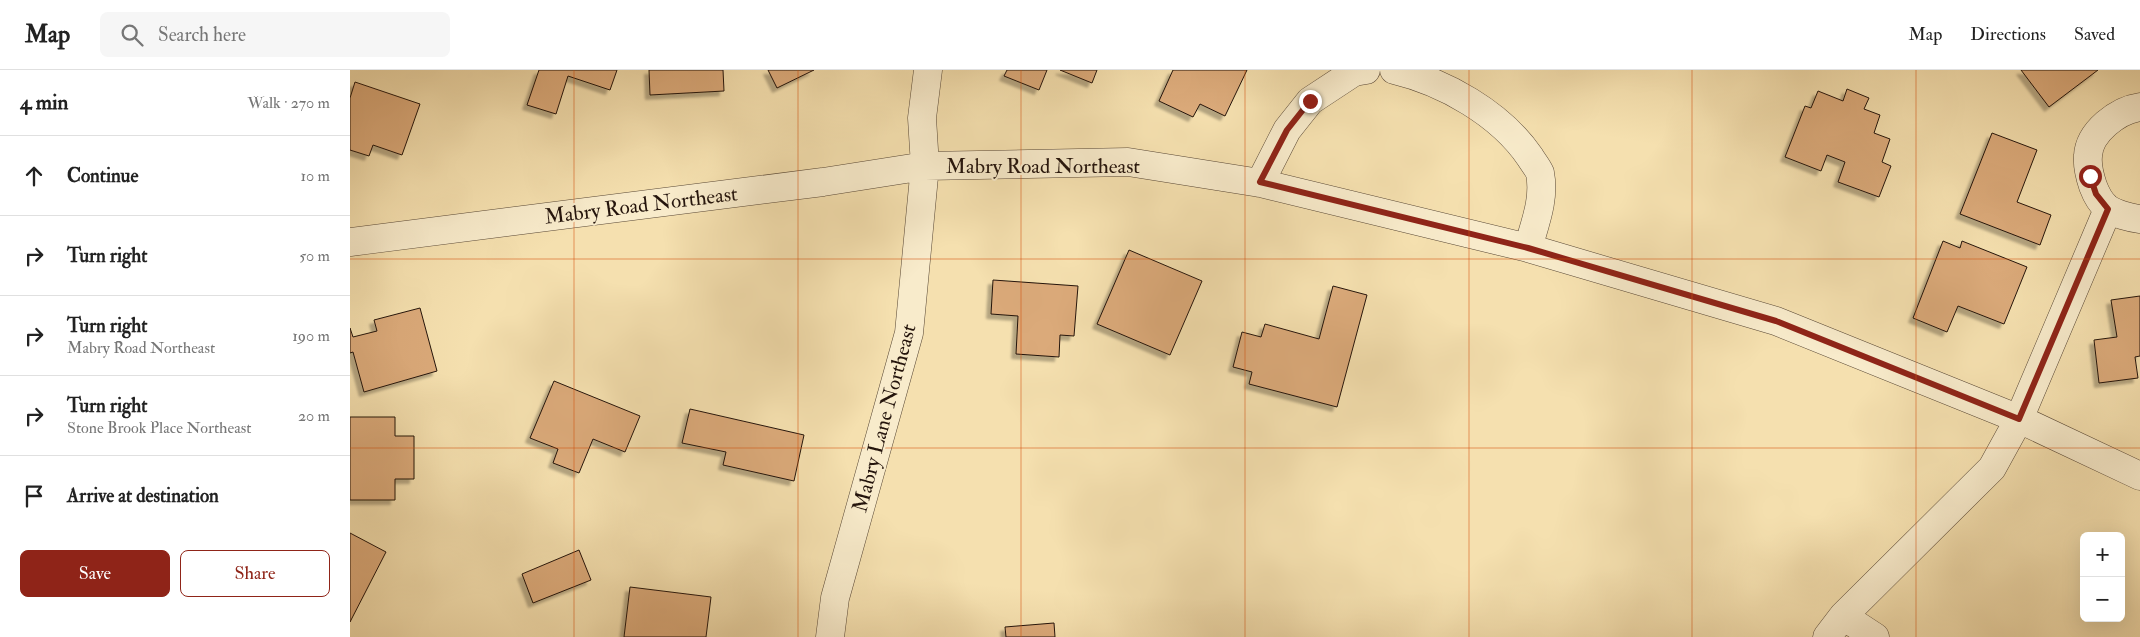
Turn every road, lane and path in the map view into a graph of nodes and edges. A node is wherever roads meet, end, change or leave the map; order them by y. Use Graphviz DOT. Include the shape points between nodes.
graph roads {
  1 [pos="928,70"];
  2 [pos="1366,70"];
  3 [pos="1394,70"];
  4 [pos="2140,107"];
  5 [pos="925,166"];
  6 [pos="1260,182"];
  7 [pos="2108,209"];
  8 [pos="2140,220"];
  9 [pos="350,242"];
  10 [pos="1528,248"];
  11 [pos="2019,419"];
  12 [pos="2140,476"];
  13 [pos="1844,616"];
  14 [pos="830,637"];
  15 [pos="1827,637"];
  16 [pos="1875,637"];
  1 -- 5 [label="street, Mabry Lane Northeast" via="922,118"];
  2 -- 6 [label="street" via="1354,72 1310,101 1287,130"];
  3 -- 10 [label="street" via="1416,75 1456,95 1492,118 1522,145 1540,172 1541,206"];
  4 -- 7 [label="street" via="2128,109 2112,119 2097,133 2087,154 2096,194"];
  5 -- 6 [label="street, Mabry Road Northeast" via="1128,162"];
  5 -- 9 [label="street, Mabry Road Northeast"];
  5 -- 14 [label="street, Mabry Lane Northeast" via="910,333 835,598"];
  6 -- 10 [label="street, Mabry Road Northeast"];
  7 -- 8 [label="street"];
  7 -- 11 [label="street"];
  10 -- 11 [label="street, Mabry Road Northeast" via="1776,321"];
  11 -- 12 [label="street, Mabry Road Northeast"];
  11 -- 13 [label="street" via="1992,468"];
  13 -- 15 [label="street"];
  13 -- 16 [label="street"];
}
